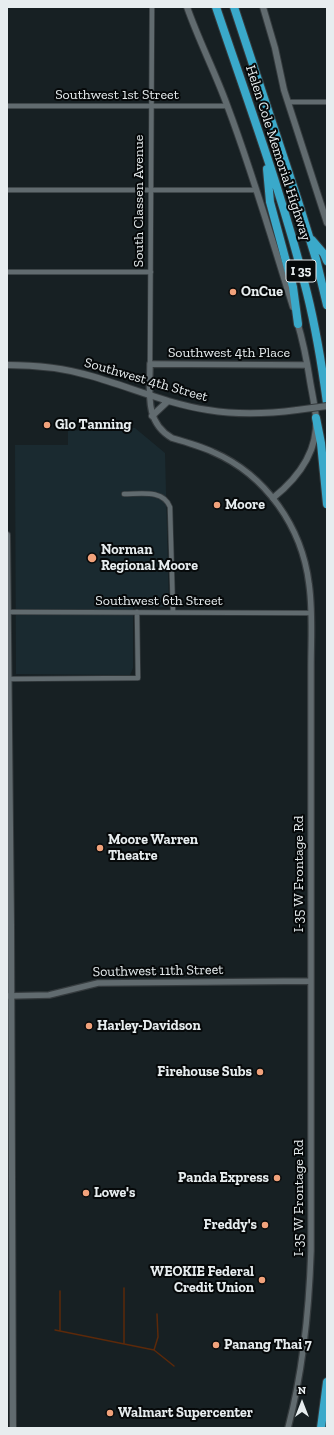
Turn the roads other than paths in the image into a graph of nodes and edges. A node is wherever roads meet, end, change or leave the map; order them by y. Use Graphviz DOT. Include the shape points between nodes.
graph roads {
  1 [pos="152,7"];
  2 [pos="187,7"];
  3 [pos="216,7"];
  4 [pos="234,7"];
  5 [pos="263,7"];
  6 [pos="288,102"];
  7 [pos="327,102"];
  8 [pos="7,106"];
  9 [pos="151,106"];
  10 [pos="228,106"];
  11 [pos="265,153"];
  12 [pos="7,190"];
  13 [pos="151,190"];
  14 [pos="256,190"];
  15 [pos="325,211"];
  16 [pos="327,222"];
  17 [pos="310,238"];
  18 [pos="327,261"];
  19 [pos="7,272"];
  20 [pos="151,272"];
  21 [pos="327,305"];
  22 [pos="298,324"];
  23 [pos="150,364"];
  24 [pos="7,365"];
  25 [pos="307,365"];
  26 [pos="150,395"];
  27 [pos="168,401"];
  28 [pos="327,403"];
  29 [pos="327,406"];
  30 [pos="152,416"];
  31 [pos="316,418"];
  32 [pos="124,494"];
  33 [pos="273,498"];
  34 [pos="327,504"];
  35 [pos="7,535"];
  36 [pos="7,555"];
  37 [pos="8,612"];
  38 [pos="137,612"];
  39 [pos="173,612"];
  40 [pos="310,613"];
  41 [pos="7,629"];
  42 [pos="8,679"];
  43 [pos="8,704"];
  44 [pos="8,778"];
  45 [pos="8,851"];
  46 [pos="9,924"];
  47 [pos="311,981"];
  48 [pos="9,996"];
  49 [pos="9,1070"];
  50 [pos="9,1132"];
  51 [pos="10,1204"];
  52 [pos="10,1274"];
  53 [pos="10,1346"];
  54 [pos="327,1382"];
  55 [pos="13,1428"];
  56 [pos="288,1428"];
  57 [pos="321,1428"];
  1 -- 9 [label="street, South Classen Avenue"];
  2 -- 10 [label="main road"];
  3 -- 11 [label="highway, Helen Cole Memorial Highway / I 35"];
  4 -- 17 [label="highway, Helen Cole Memorial Highway / I 35"];
  5 -- 6 [label="main road"];
  6 -- 7 [label="street"];
  6 -- 15 [label="main road"];
  8 -- 9 [label="street, Southwest 1st Street"];
  9 -- 10 [label="street, Southwest 1st Street"];
  9 -- 13 [label="street, South Classen Avenue"];
  10 -- 14 [label="main road"];
  11 -- 22 [label="highway" via="270,202 293,287"];
  11 -- 28 [label="highway, Helen Cole Memorial Highway / I 35" via="290,228 307,293"];
  12 -- 13 [label="street"];
  13 -- 14 [label="street"];
  13 -- 20 [label="street, South Classen Avenue"];
  14 -- 22 [label="main road"];
  15 -- 16 [label="main road"];
  17 -- 18 [label="highway"];
  17 -- 21 [label="highway, Helen Cole Memorial Highway / I 35"];
  19 -- 20 [label="street"];
  20 -- 23 [label="street, South Classen Avenue"];
  22 -- 25 [label="main road"];
  23 -- 25 [label="street, Southwest 4th Place"];
  23 -- 26 [label="street, South Classen Avenue"];
  24 -- 26 [label="main road, Southwest 4th Street" via="47,367 76,372"];
  25 -- 31 [label="main road"];
  26 -- 27 [label="main road, Southwest 4th Street"];
  26 -- 30 [label="street, I-35 W Frontage Rd"];
  27 -- 29 [label="main road, Southwest 4th Street, bridge" via="233,413 273,413"];
  27 -- 30 [label="main road"];
  30 -- 33 [label="street, I-35 W Frontage Rd" via="166,435 226,459"];
  31 -- 33 [label="main road" via="313,445 306,463 293,481"];
  31 -- 34 [label="highway"];
  32 -- 39 [label="street" via="152,494 164,498 167,502 171,512"];
  33 -- 40 [label="street, I-35 W Frontage Rd" via="301,548 309,584"];
  35 -- 36 [label="main road"];
  36 -- 37 [label="main road"];
  37 -- 38 [label="street, Southwest 6th Street"];
  37 -- 41 [label="main road"];
  38 -- 39 [label="street, Southwest 6th Street"];
  38 -- 42 [label="street" via="138,678"];
  39 -- 40 [label="street, Southwest 6th Street"];
  40 -- 47 [label="street, I-35 W Frontage Rd"];
  41 -- 42 [label="main road"];
  42 -- 43 [label="main road"];
  43 -- 44 [label="main road"];
  44 -- 45 [label="main road"];
  45 -- 46 [label="main road"];
  46 -- 48 [label="main road"];
  47 -- 48 [label="street, Southwest 11th Street" via="98,983 49,995"];
  47 -- 56 [label="street, I-35 W Frontage Rd" via="310,1268 301,1364"];
  48 -- 49 [label="main road"];
  49 -- 50 [label="main road"];
  50 -- 51 [label="main road"];
  51 -- 52 [label="main road"];
  52 -- 53 [label="main road"];
  53 -- 55 [label="main road"];
  54 -- 57 [label="highway"];
}
